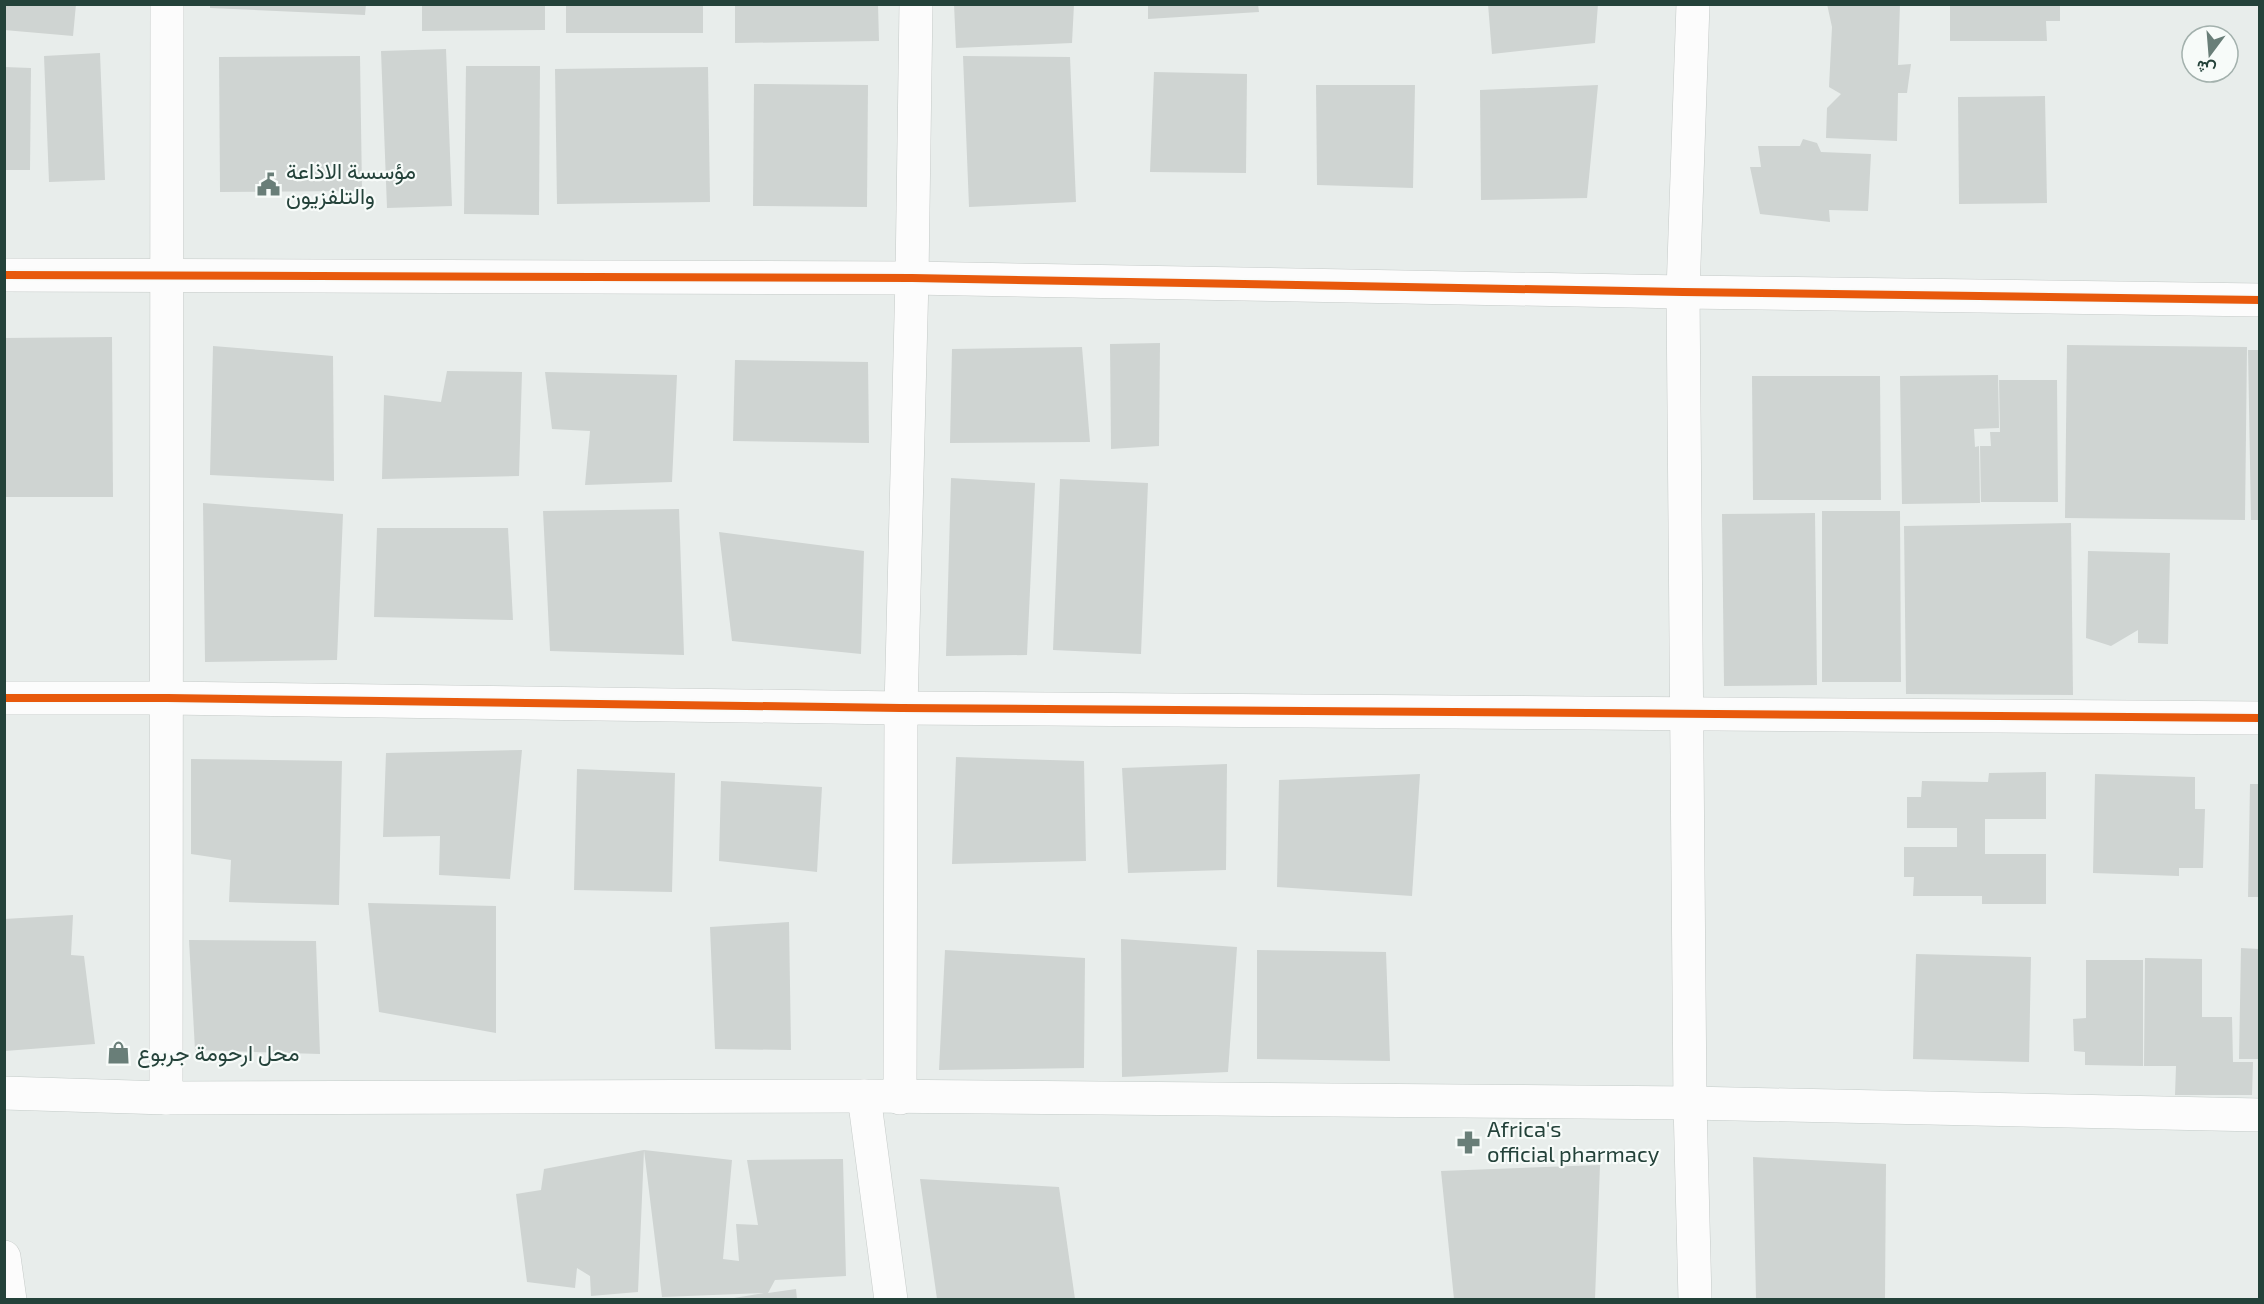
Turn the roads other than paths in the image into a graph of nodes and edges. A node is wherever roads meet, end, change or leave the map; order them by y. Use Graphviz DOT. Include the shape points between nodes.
graph roads {
  1 [pos="167,4"];
  2 [pos="916,4"];
  3 [pos="1693,4"];
  4 [pos="4,275"];
  5 [pos="167,275"];
  6 [pos="912,278"];
  7 [pos="1683,292"];
  8 [pos="2259,300"];
  9 [pos="4,698"];
  10 [pos="167,698"];
  11 [pos="901,708"];
  12 [pos="1687,714"];
  13 [pos="2259,718"];
  14 [pos="4,1093"];
  15 [pos="864,1096"];
  16 [pos="166,1098"];
  17 [pos="900,1098"];
  18 [pos="1690,1103"];
  19 [pos="2259,1115"];
  20 [pos="4,1257"];
  21 [pos="10,1299"];
  22 [pos="891,1299"];
  23 [pos="1695,1299"];
  1 -- 5 [label="street"];
  2 -- 6 [label="street"];
  3 -- 7 [label="street"];
  4 -- 5 [label="street"];
  5 -- 6 [label="street"];
  5 -- 10 [label="street"];
  6 -- 7 [label="street"];
  6 -- 11 [label="street"];
  7 -- 8 [label="street"];
  7 -- 12 [label="street"];
  9 -- 10 [label="street"];
  10 -- 11 [label="street"];
  10 -- 16 [label="street"];
  11 -- 12 [label="street"];
  11 -- 17 [label="street"];
  12 -- 13 [label="street"];
  12 -- 18 [label="street"];
  14 -- 16 [label="street"];
  15 -- 16 [label="street"];
  15 -- 17 [label="street"];
  15 -- 22 [label="street"];
  17 -- 18 [label="street"];
  18 -- 19 [label="street"];
  18 -- 23 [label="street"];
  20 -- 21 [label="street"];
}
